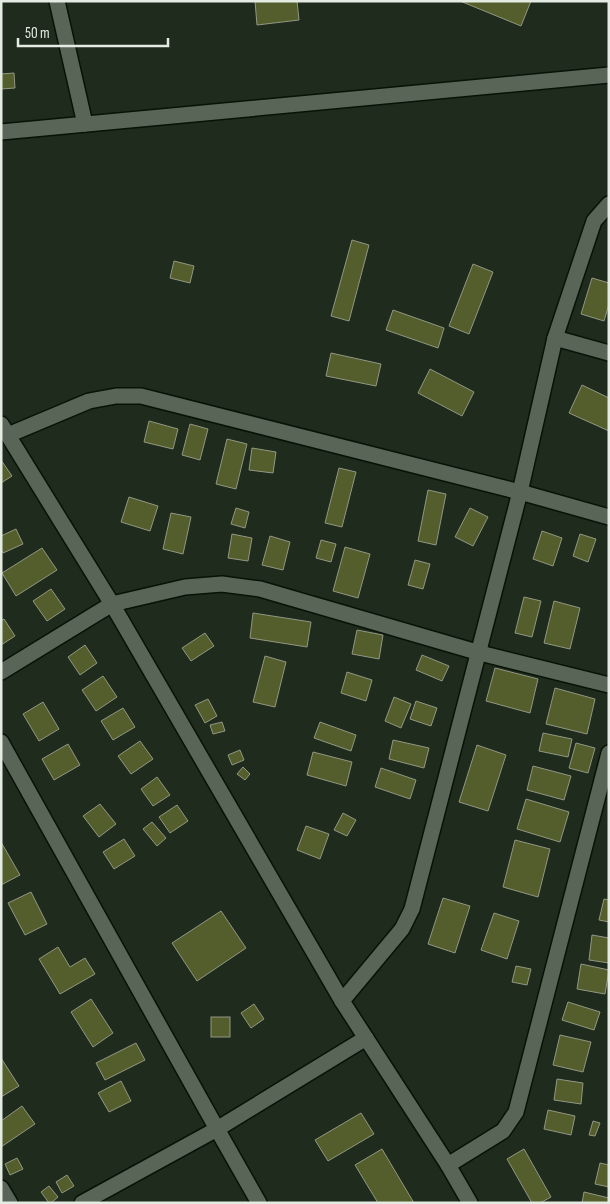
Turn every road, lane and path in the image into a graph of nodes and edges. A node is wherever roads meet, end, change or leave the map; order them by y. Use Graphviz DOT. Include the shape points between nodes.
graph roads {
  1 [pos="57,1"];
  2 [pos="609,75"];
  3 [pos="85,124"];
  4 [pos="1,132"];
  5 [pos="609,204"];
  6 [pos="555,338"];
  7 [pos="609,353"];
  8 [pos="5,429"];
  9 [pos="520,492"];
  10 [pos="609,517"];
  11 [pos="112,604"];
  12 [pos="480,653"];
  13 [pos="1,672"];
  14 [pos="609,685"];
  15 [pos="1,742"];
  16 [pos="609,753"];
  17 [pos="342,1001"];
  18 [pos="366,1038"];
  19 [pos="217,1129"];
  20 [pos="448,1165"];
  21 [pos="1,1188"];
  22 [pos="10,1203"];
  23 [pos="82,1203"];
  24 [pos="260,1203"];
  25 [pos="470,1203"];
  1 -- 3 [label="street"];
  2 -- 3 [label="street"];
  3 -- 4 [label="street"];
  5 -- 6 [label="street" via="594,221"];
  6 -- 7 [label="street"];
  6 -- 9 [label="street"];
  8 -- 9 [label="street" via="89,401 141,396"];
  8 -- 11 [label="street"];
  9 -- 10 [label="street"];
  9 -- 12 [label="street"];
  11 -- 12 [label="street" via="185,587 222,584 260,589"];
  11 -- 13 [label="street"];
  11 -- 17 [label="street"];
  12 -- 14 [label="street"];
  12 -- 17 [label="street" via="412,909 402,929"];
  15 -- 19 [label="street"];
  16 -- 20 [label="street" via="516,1112 503,1131"];
  17 -- 18 [label="street"];
  18 -- 19 [label="street"];
  18 -- 20 [label="street"];
  19 -- 23 [label="street"];
  19 -- 24 [label="street"];
  20 -- 25 [label="street"];
  21 -- 22 [label="street"];
}
